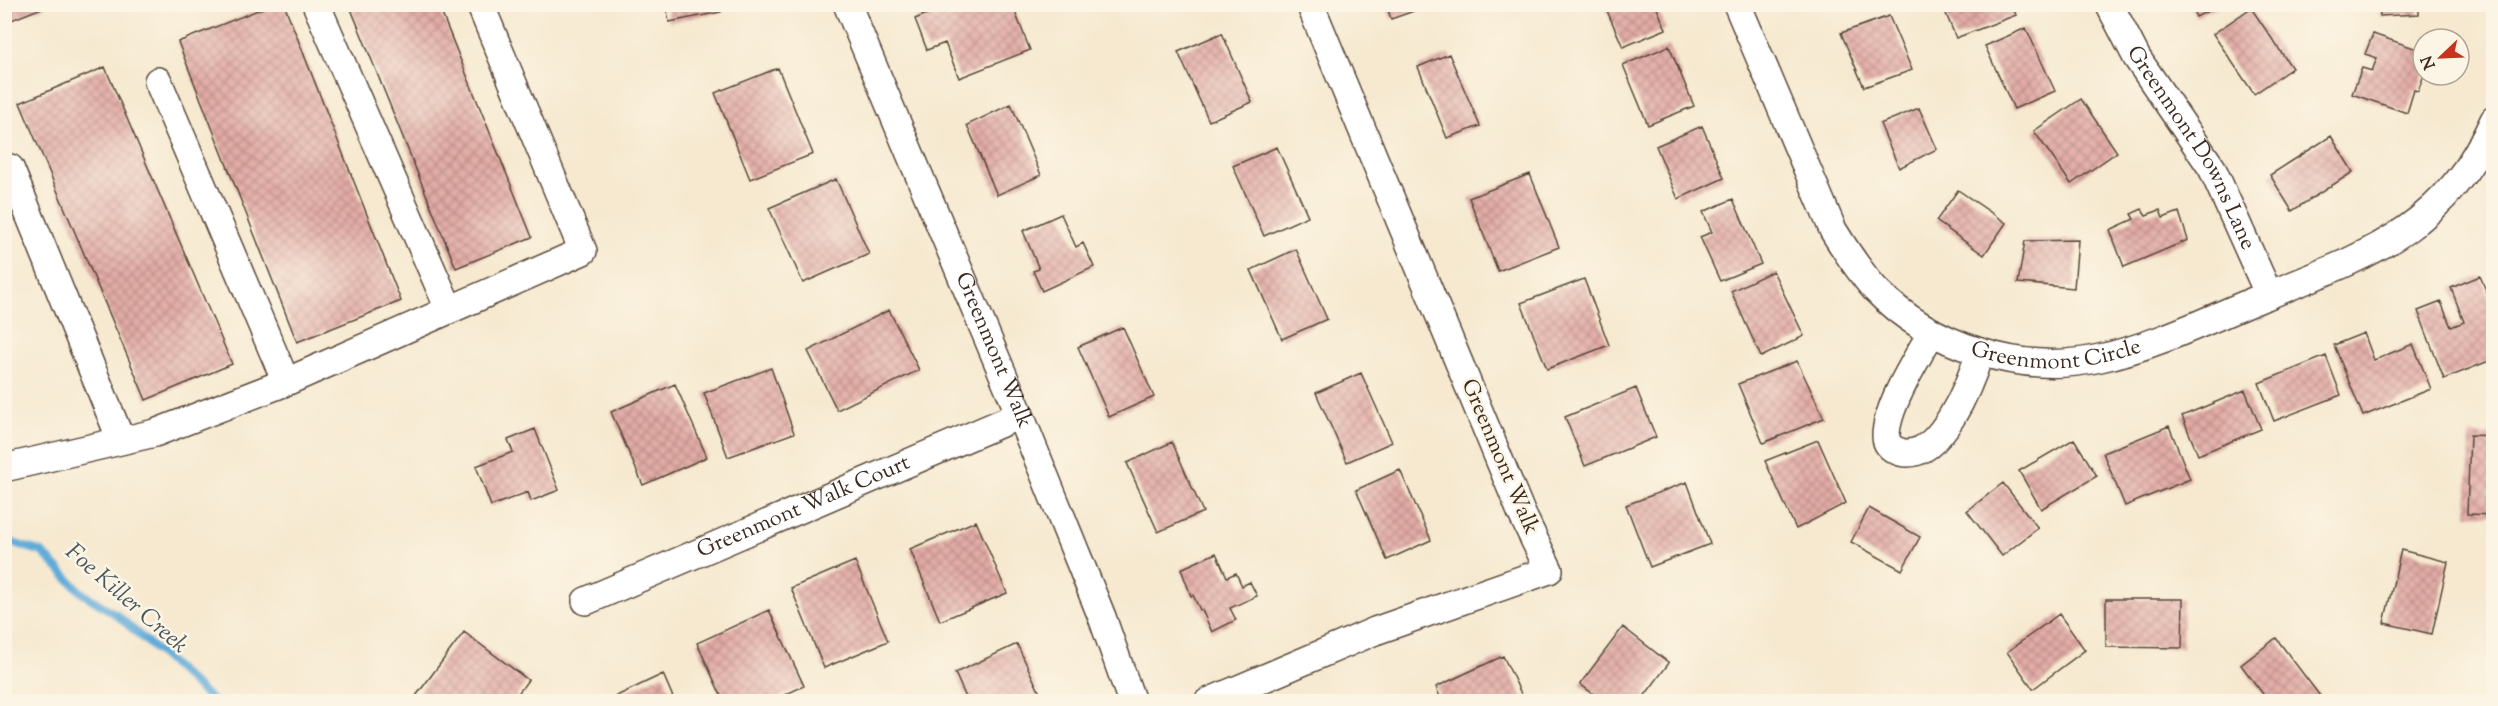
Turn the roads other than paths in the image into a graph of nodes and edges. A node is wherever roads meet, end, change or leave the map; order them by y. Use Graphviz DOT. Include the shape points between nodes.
graph roads {
  1 [pos="316,4"];
  2 [pos="480,4"];
  3 [pos="847,4"];
  4 [pos="1310,4"];
  5 [pos="1737,4"];
  6 [pos="2109,4"];
  7 [pos="158,81"];
  8 [pos="2493,120"];
  9 [pos="10,168"];
  10 [pos="2269,295"];
  11 [pos="449,309"];
  12 [pos="1932,332"];
  13 [pos="1980,352"];
  14 [pos="286,382"];
  15 [pos="1020,415"];
  16 [pos="121,440"];
  17 [pos="4,468"];
  18 [pos="586,601"];
  19 [pos="1132,702"];
  20 [pos="1208,702"];
  1 -- 11 [label="street"];
  2 -- 11 [label="street" via="584,251"];
  3 -- 15 [label="street, Greenmont Walk"];
  4 -- 20 [label="street, Greenmont Walk" via="1521,512 1549,570 1376,631"];
  5 -- 12 [label="street, Greenmont Circle" via="1833,230 1875,289"];
  6 -- 10 [label="street, Greenmont Downs Lane" via="2137,57 2212,168"];
  7 -- 14 [label="street"];
  8 -- 10 [label="street, Greenmont Circle" via="2463,177 2414,227 2369,254"];
  9 -- 16 [label="street"];
  10 -- 13 [label="street, Greenmont Circle" via="2139,347 2098,359 2039,363"];
  11 -- 14 [label="street"];
  12 -- 13 [label="street, Greenmont Circle"];
  12 -- 13 [label="street" via="1903,382 1888,425 1886,438 1897,451 1916,452 1934,441 1957,406"];
  14 -- 16 [label="street" via="155,433"];
  15 -- 18 [label="street, Greenmont Walk Court"];
  15 -- 19 [label="street, Greenmont Walk"];
  16 -- 17 [label="street"];
}
